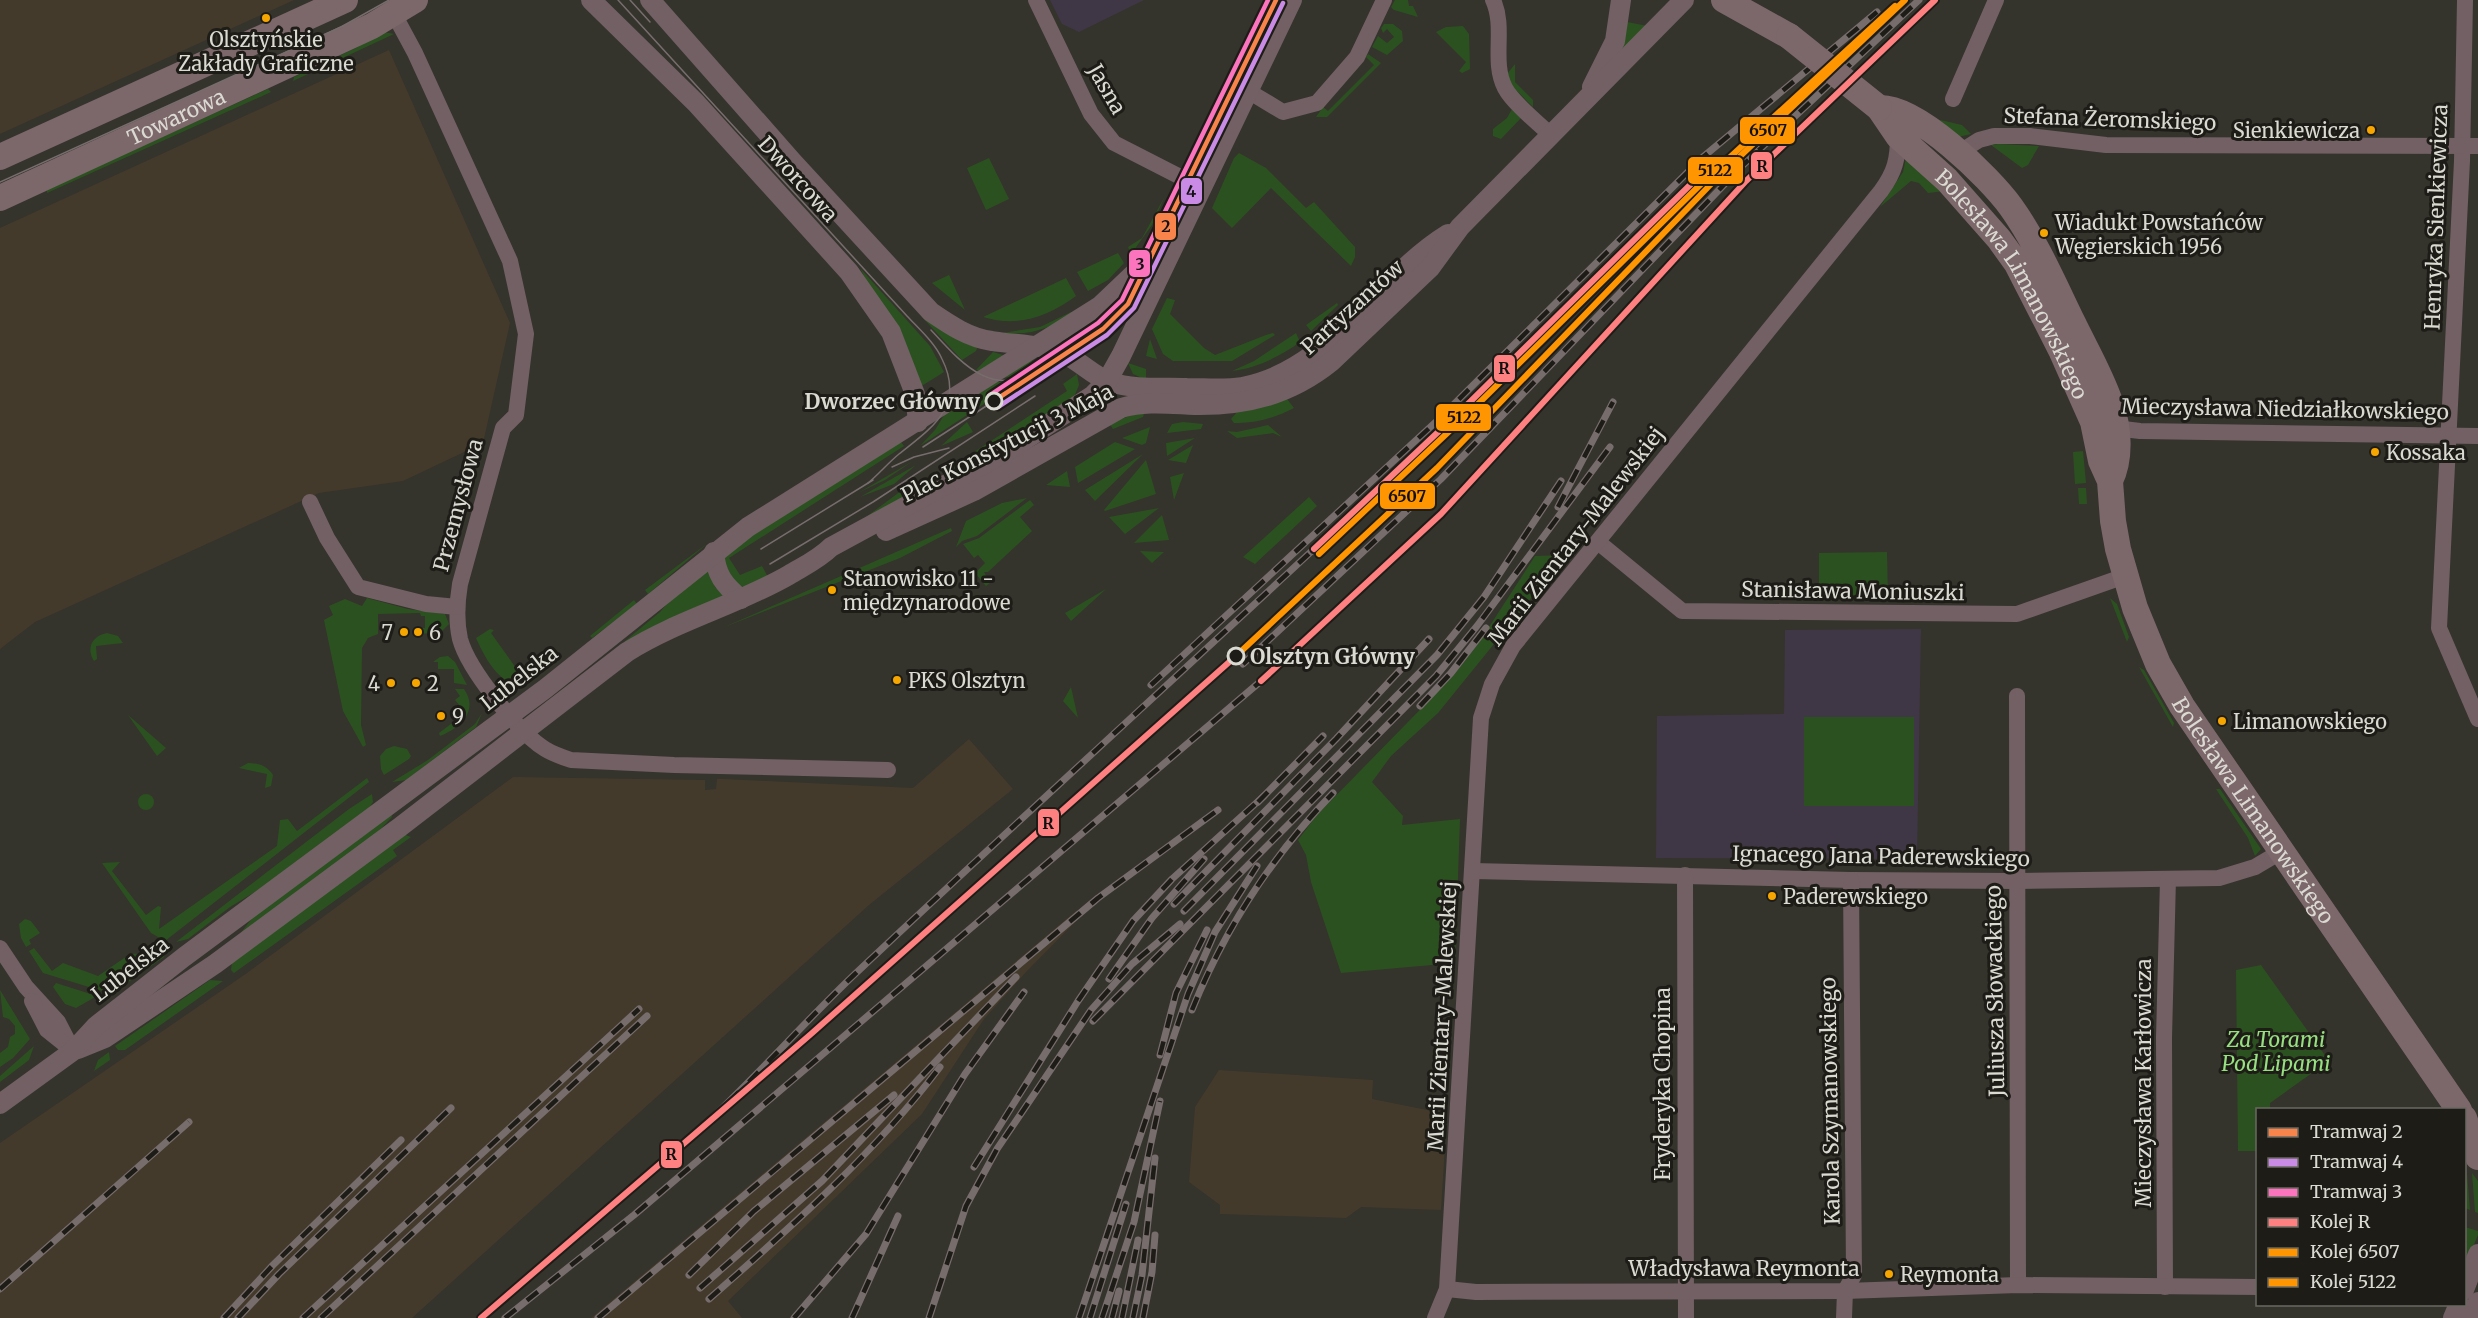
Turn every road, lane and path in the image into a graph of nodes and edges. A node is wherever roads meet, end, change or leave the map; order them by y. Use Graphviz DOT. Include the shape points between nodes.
graph roads {
  1 [pos="345,0"];
  2 [pos="415,0"];
  3 [pos="591,0"];
  4 [pos="650,0"];
  5 [pos="1036,0"];
  6 [pos="1276,0"];
  7 [pos="1292,0"];
  8 [pos="1384,0"];
  9 [pos="1493,0"];
  10 [pos="1621,0"];
  11 [pos="1684,0"];
  12 [pos="1724,0"];
  13 [pos="1767,0"];
  14 [pos="1996,0"];
  15 [pos="2465,0"];
  16 [pos="394,14"];
  17 [pos="1786,33"];
  18 [pos="1248,91"];
  19 [pos="1953,99"];
  20 [pos="1585,103"];
  21 [pos="1879,108"];
  22 [pos="1552,136"];
  23 [pos="1898,136"];
  24 [pos="2470,146"];
  25 [pos="1960,152"];
  26 [pos="0,157"];
  27 [pos="1195,185"];
  28 [pos="0,198"];
  29 [pos="1038,347"];
  30 [pos="1107,381"];
  31 [pos="1222,397"];
  32 [pos="918,422"];
  33 [pos="2104,426"];
  34 [pos="2448,435"];
  35 [pos="2478,436"];
  36 [pos="310,502"];
  37 [pos="904,508"];
  38 [pos="884,532"];
  39 [pos="1598,542"];
  40 [pos="714,552"];
  41 [pos="821,556"];
  42 [pos="2125,576"];
  43 [pos="741,599"];
  44 [pos="457,607"];
  45 [pos="2017,696"];
  46 [pos="510,715"];
  47 [pos="2478,719"];
  48 [pos="524,732"];
  49 [pos="888,770"];
  50 [pos="2282,851"];
  51 [pos="1474,871"];
  52 [pos="1685,875"];
  53 [pos="2168,879"];
  54 [pos="1851,880"];
  55 [pos="2016,881"];
  56 [pos="0,948"];
  57 [pos="73,1051"];
  58 [pos="0,1104"];
  59 [pos="2458,1108"];
  60 [pos="2467,1121"];
  61 [pos="2478,1157"];
  62 [pos="2478,1254"];
  63 [pos="2466,1282"];
  64 [pos="2018,1285"];
  65 [pos="2165,1287"];
  66 [pos="2256,1287"];
  67 [pos="1447,1289"];
  68 [pos="1845,1291"];
  69 [pos="1686,1292"];
  70 [pos="2478,1302"];
  71 [pos="2456,1312"];
  72 [pos="1435,1318"];
  73 [pos="1686,1318"];
  74 [pos="1845,1318"];
  1 -- 26 [label="main road, Towarowa"];
  2 -- 16 [label="main road, Towarowa"];
  3 -- 32 [label="street, Dworcowa" via="696,103 855,279 891,332 915,394"];
  4 -- 29 [label="street, Dworcowa" via="931,312 975,337"];
  5 -- 27 [label="street, Jasna" via="1091,114 1114,143"];
  6 -- 27 [label="street"];
  7 -- 18 [label="street"];
  8 -- 18 [label="street" via="1357,57 1317,103 1283,112"];
  9 -- 22 [label="street" via="1500,14 1500,72 1506,90"];
  10 -- 20 [label="street, Partyzantów" via="1615,41"];
  11 -- 20 [label="street, Partyzantów"];
  12 -- 17 [label="main road, Bolesława Limanowskiego"];
  13 -- 17 [label="main road, Bolesława Limanowskiego"];
  14 -- 19 [label="street"];
  15 -- 24 [label="street, Henryka Sienkiewicza"];
  16 -- 28 [label="main road, Towarowa"];
  16 -- 44 [label="street, Przemysłowa" via="510,261 526,333 516,415 503,428"];
  17 -- 21 [label="main road, Bolesława Limanowskiego, bridge"];
  18 -- 27 [label="street"];
  20 -- 22 [label="street, Partyzantów"];
  21 -- 23 [label="main road, Bolesława Limanowskiego"];
  21 -- 25 [label="main road, Bolesława Limanowskiego" via="1895,110 1910,118"];
  22 -- 31 [label="street, Partyzantów" via="1460,227 1430,268 1324,367 1276,394 1244,403"];
  23 -- 33 [label="main road, Bolesława Limanowskiego" via="1965,199 2017,264"];
  23 -- 39 [label="street, Marii Zientary-Malewskiej" via="1894,174"];
  24 -- 25 [label="street, Stefana Żeromskiego" via="2106,145 1994,136"];
  24 -- 34 [label="street, Henryka Sienkiewicza"];
  25 -- 33 [label="main road, Bolesława Limanowskiego" via="2010,206 2032,240 2112,407"];
  27 -- 29 [label="street" via="1163,237 1125,285 1091,313"];
  27 -- 30 [label="street"];
  29 -- 30 [label="street, Plac Konstytucji 3 Maja" via="1065,354"];
  29 -- 32 [label="street"];
  30 -- 31 [label="street, Plac Konstytucji 3 Maja"];
  30 -- 37 [label="street, Plac Konstytucji 3 Maja" via="1092,396 1029,437"];
  31 -- 38 [label="street, Plac Konstytucji 3 Maja" via="1121,408 974,491"];
  32 -- 40 [label="street" via="757,521"];
  33 -- 34 [label="street, Mieczysława Niedziałkowskiego"];
  33 -- 42 [label="main road, Bolesława Limanowskiego" via="2119,459 2110,481 2113,521"];
  34 -- 35 [label="street, Mieczysława Niedziałkowskiego"];
  34 -- 47 [label="street, Henryka Sienkiewicza" via="2439,628"];
  36 -- 44 [label="street" via="358,587 426,604"];
  37 -- 38 [label="street"];
  37 -- 41 [label="street, Plac Konstytucji 3 Maja"];
  38 -- 41 [label="street, Plac Konstytucji 3 Maja"];
  39 -- 42 [label="street, Stanisława Moniuszki" via="1682,611 2017,614"];
  39 -- 51 [label="street, Marii Zientary-Malewskiej" via="1513,646 1492,684 1481,718"];
  40 -- 43 [label="street" via="719,577"];
  40 -- 46 [label="street, Lubelska"];
  41 -- 43 [label="street, Plac Konstytucji 3 Maja"];
  42 -- 50 [label="main road, Bolesława Limanowskiego" via="2144,631 2182,706"];
  43 -- 48 [label="street, Lubelska" via="646,640"];
  44 -- 46 [label="street, Przemysłowa" via="460,639 468,658"];
  45 -- 55 [label="street, Juliusza Słowackiego"];
  46 -- 48 [label="street, Przemysłowa"];
  46 -- 57 [label="street, Lubelska" via="184,957 96,1026"];
  48 -- 49 [label="street" via="545,750 571,760"];
  48 -- 57 [label="street, Lubelska" via="215,964 105,1038"];
  50 -- 53 [label="street, Ignacego Jana Paderewskiego" via="2269,861 2219,878"];
  50 -- 59 [label="main road, Bolesława Limanowskiego"];
  51 -- 52 [label="street, Ignacego Jana Paderewskiego"];
  51 -- 67 [label="street, Marii Zientary-Malewskiej"];
  52 -- 54 [label="street, Ignacego Jana Paderewskiego"];
  52 -- 69 [label="street, Fryderyka Chopina"];
  53 -- 55 [label="street, Ignacego Jana Paderewskiego"];
  53 -- 65 [label="street, Mieczysława Karłowicza"];
  54 -- 55 [label="street, Ignacego Jana Paderewskiego"];
  54 -- 68 [label="street, Karola Szymanowskiego" via="1854,1275"];
  55 -- 64 [label="street, Juliusza Słowackiego"];
  56 -- 57 [label="street" via="26,987 47,1030"];
  57 -- 58 [label="street, Lubelska"];
  60 -- 61 [label="main road, Bolesława Limanowskiego"];
  62 -- 63 [label="street"];
  64 -- 65 [label="street, Władysława Reymonta"];
  64 -- 68 [label="street, Władysława Reymonta"];
  65 -- 66 [label="street, Władysława Reymonta"];
  67 -- 69 [label="street, Władysława Reymonta"];
  67 -- 72 [label="street, Marii Zientary-Malewskiej"];
  68 -- 69 [label="street, Władysława Reymonta"];
  68 -- 74 [label="street, Karola Szymanowskiego"];
  69 -- 73 [label="street, Fryderyka Chopina"];
  70 -- 71 [label="street"];
}
